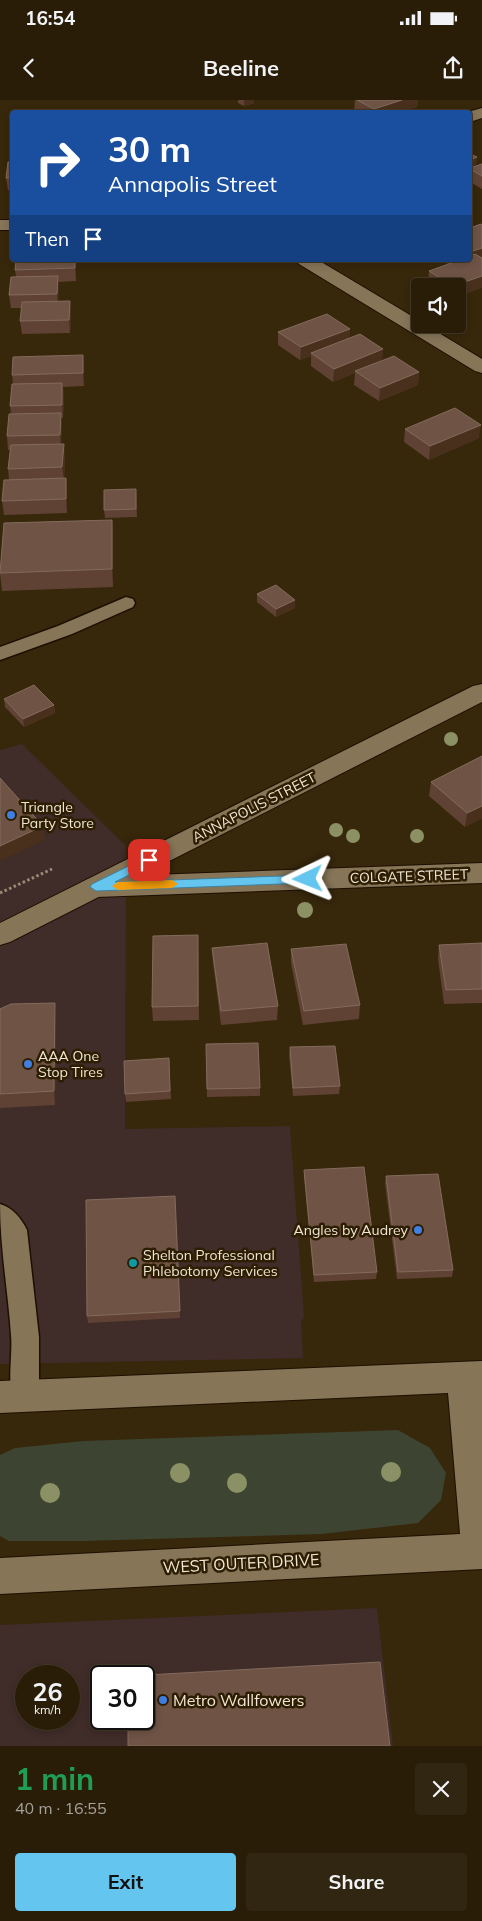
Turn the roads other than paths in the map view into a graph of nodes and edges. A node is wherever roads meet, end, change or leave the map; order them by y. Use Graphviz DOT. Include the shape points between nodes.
graph roads {
  1 [pos="309,262"];
  2 [pos="482,367"];
  3 [pos="126,603"];
  4 [pos="0,654"];
  5 [pos="482,692"];
  6 [pos="482,873"];
  7 [pos="96,887"];
  8 [pos="0,935"];
  9 [pos="0,1216"];
  10 [pos="473,1377"];
  11 [pos="8,1403"];
  12 [pos="481,1556"];
  13 [pos="0,1576"];
  1 -- 2 [label="street"];
  3 -- 4 [label="lane"];
  5 -- 7 [label="street, ANNAPOLIS STREET"];
  6 -- 7 [label="street, COLGATE STREET"];
  7 -- 8 [label="street, ANNAPOLIS STREET"];
  9 -- 11 [label="lane" via="14,1230 25,1337"];
  10 -- 11 [label="street"];
  10 -- 12 [label="street"];
  12 -- 13 [label="street, WEST OUTER DRIVE"];
}
